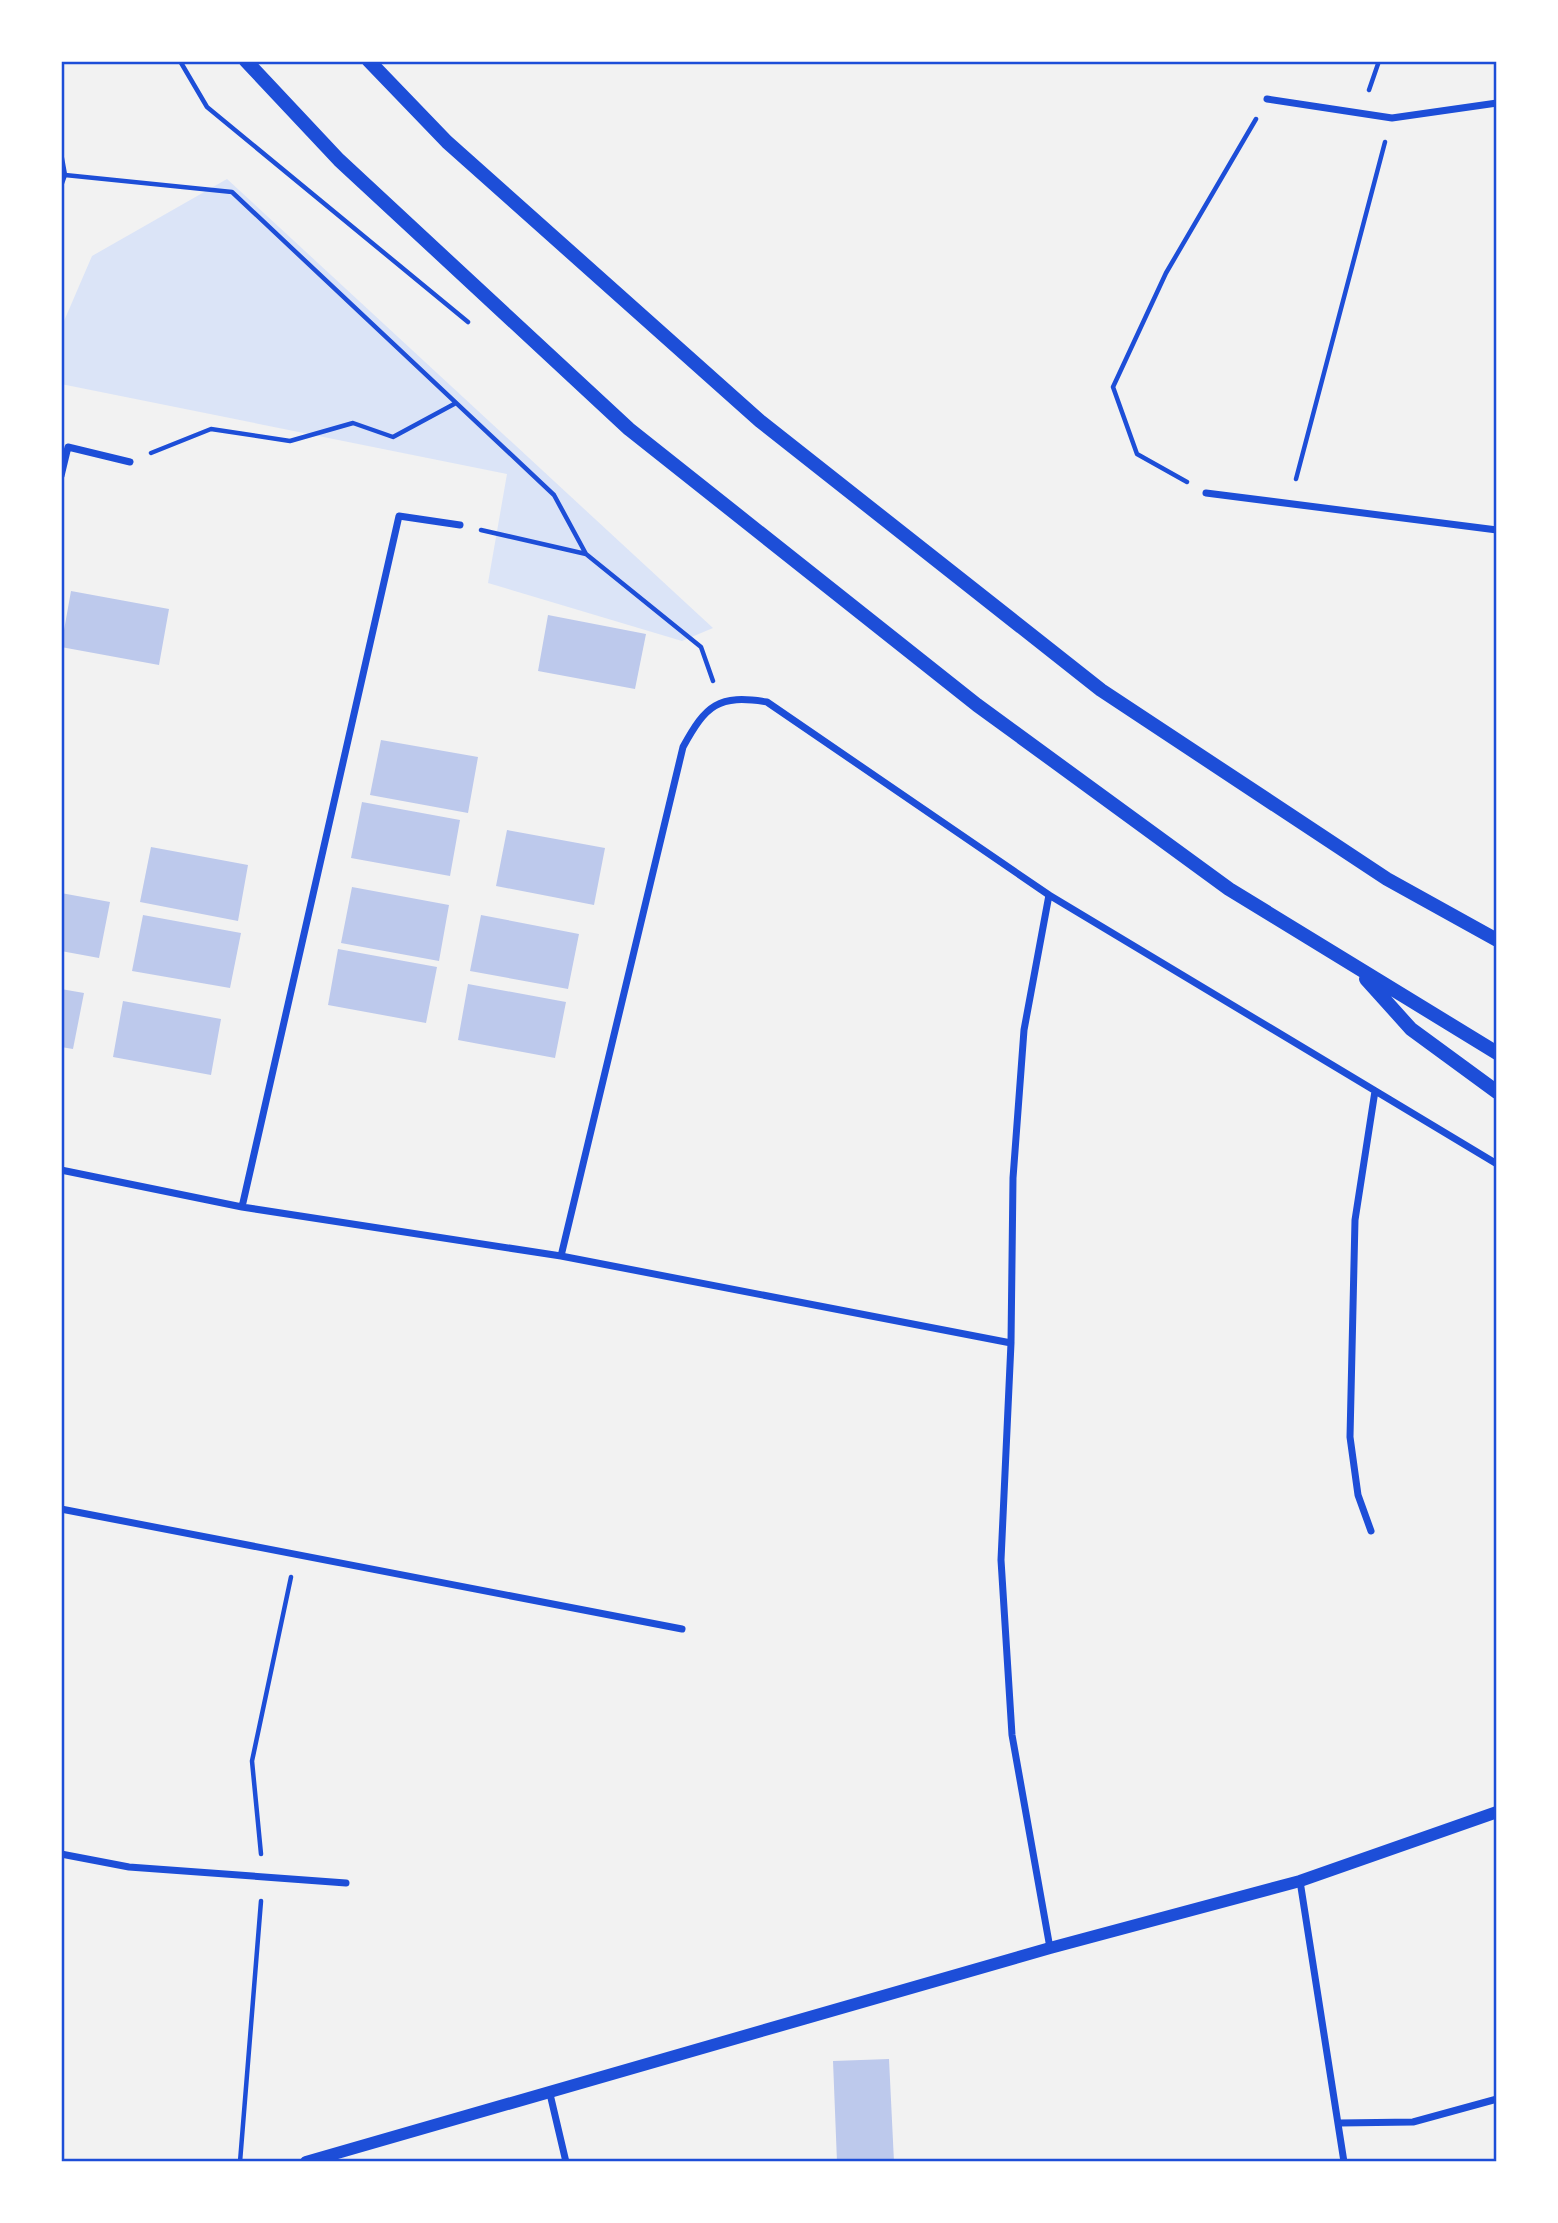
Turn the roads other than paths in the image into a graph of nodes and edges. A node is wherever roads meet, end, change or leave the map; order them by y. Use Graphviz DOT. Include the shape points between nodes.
graph roads {
  1 [pos="246,61"];
  2 [pos="369,61"];
  3 [pos="1267,99"];
  4 [pos="1497,103"];
  5 [pos="130,462"];
  6 [pos="61,476"];
  7 [pos="1206,493"];
  8 [pos="460,525"];
  9 [pos="1497,530"];
  10 [pos="1049,895"];
  11 [pos="1497,940"];
  12 [pos="1360,972"];
  13 [pos="1497,1053"];
  14 [pos="1375,1091"];
  15 [pos="1497,1092"];
  16 [pos="1497,1164"];
  17 [pos="61,1170"];
  18 [pos="242,1207"];
  19 [pos="561,1256"];
  20 [pos="1010,1343"];
  21 [pos="61,1509"];
  22 [pos="1371,1531"];
  23 [pos="682,1629"];
  24 [pos="1497,1812"];
  25 [pos="61,1854"];
  26 [pos="1300,1881"];
  27 [pos="346,1883"];
  28 [pos="1050,1948"];
  29 [pos="551,2094"];
  30 [pos="1497,2099"];
  31 [pos="1340,2123"];
  32 [pos="306,2162"];
  33 [pos="566,2162"];
  34 [pos="1344,2162"];
  1 -- 12 [label="main road" via="339,160 629,429 977,705 1229,889"];
  2 -- 11 [label="main road" via="447,142 760,421 1101,690 1387,879"];
  3 -- 4 [label="street" via="1392,118"];
  5 -- 6 [label="street" via="68,447"];
  7 -- 9 [label="street"];
  8 -- 18 [label="street" via="399,516"];
  10 -- 14 [label="street"];
  10 -- 19 [label="street" via="767,702 719,701 698,719 682,747"];
  10 -- 20 [label="street" via="1024,1030 1013,1178"];
  12 -- 13 [label="main road"];
  12 -- 15 [label="main road" via="1411,1029"];
  14 -- 16 [label="street"];
  14 -- 22 [label="street" via="1355,1220 1350,1437 1358,1496"];
  17 -- 18 [label="street"];
  18 -- 19 [label="street"];
  19 -- 20 [label="street"];
  20 -- 28 [label="street" via="1001,1560 1012,1735"];
  21 -- 23 [label="street"];
  24 -- 26 [label="street"];
  25 -- 27 [label="street" via="129,1867"];
  26 -- 28 [label="street"];
  26 -- 31 [label="street"];
  28 -- 29 [label="street"];
  29 -- 32 [label="street"];
  29 -- 33 [label="street"];
  30 -- 31 [label="street" via="1413,2122"];
  31 -- 34 [label="street"];
}
